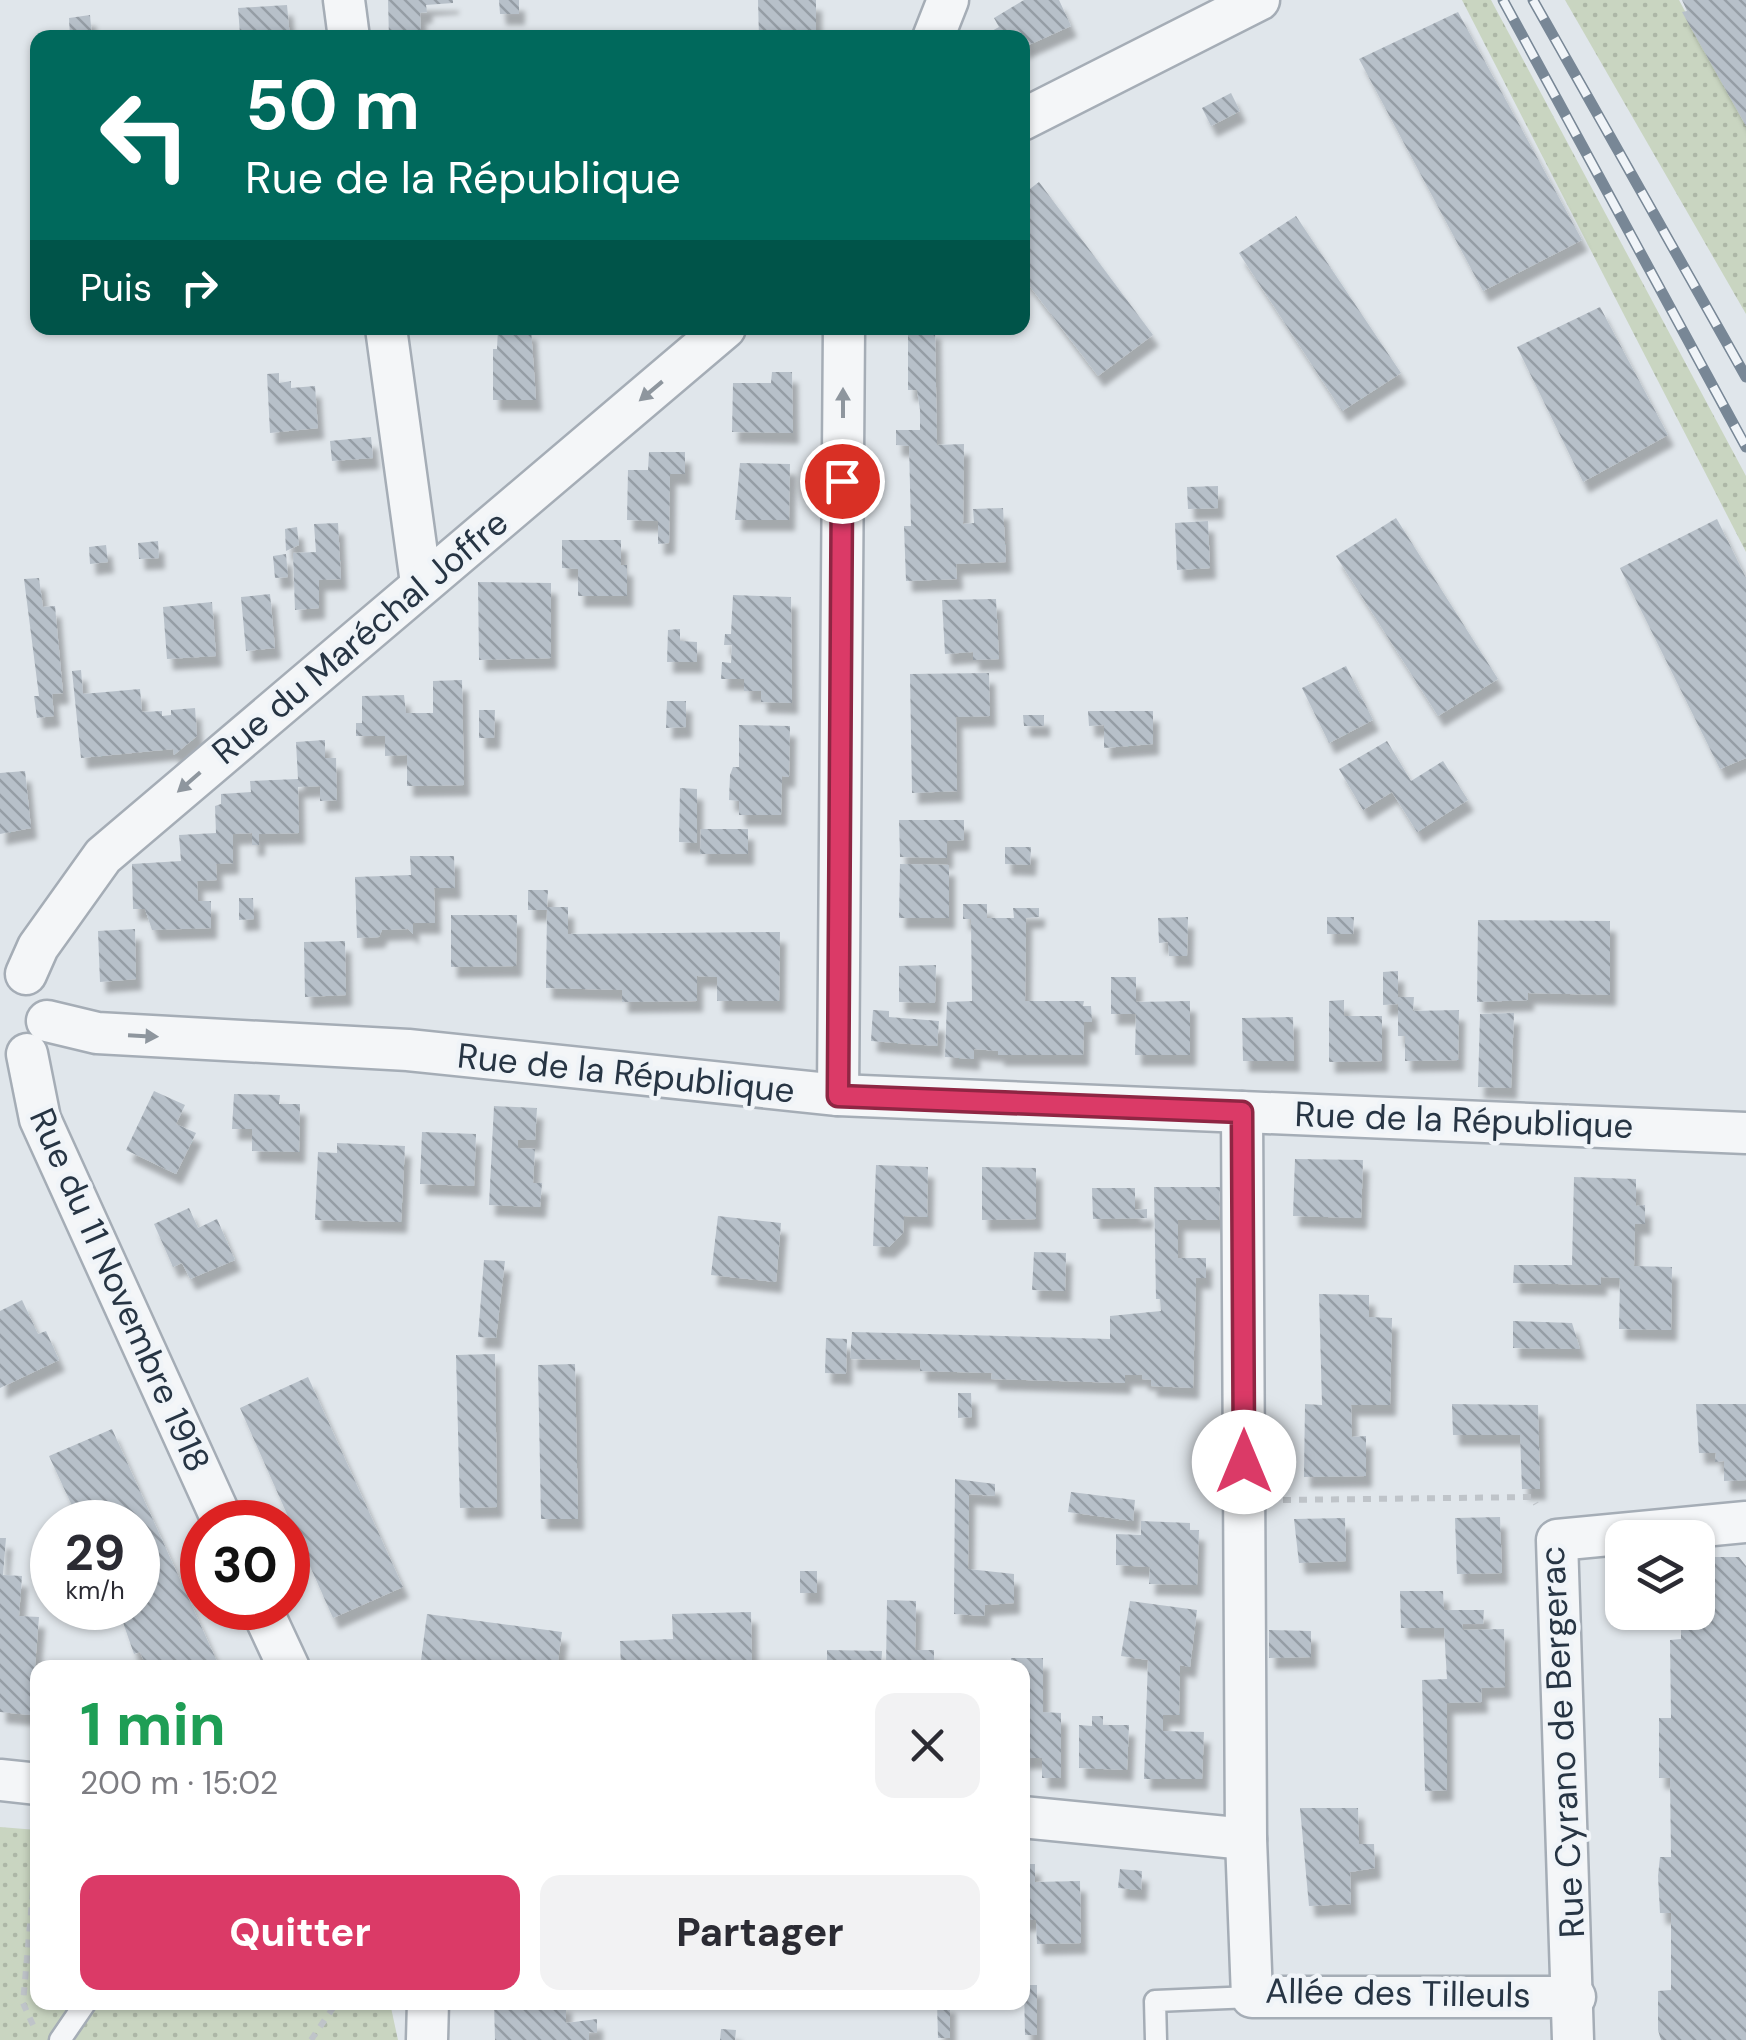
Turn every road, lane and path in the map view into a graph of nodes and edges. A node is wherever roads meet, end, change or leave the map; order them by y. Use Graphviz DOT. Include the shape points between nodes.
graph roads {
  1 [pos="344,0"];
  2 [pos="948,0"];
  3 [pos="1259,0"];
  4 [pos="348,30"];
  5 [pos="937,30"];
  6 [pos="1030,116"];
  7 [pos="387,335"];
  8 [pos="717,335"];
  9 [pos="844,335"];
  10 [pos="421,583"];
  11 [pos="13,970"];
  12 [pos="25,1046"];
  13 [pos="838,1096"];
  14 [pos="1242,1112"];
  15 [pos="1746,1133"];
  16 [pos="213,1500"];
  17 [pos="1244,1501"];
  18 [pos="1746,1522"];
  19 [pos="1556,1540"];
  20 [pos="272,1630"];
  21 [pos="285,1660"];
  22 [pos="0,1780"];
  23 [pos="30,1783"];
  24 [pos="1030,1818"];
  25 [pos="1246,1839"];
  26 [pos="30,1931"];
  27 [pos="1252,1997"];
  28 [pos="1575,1997"];
  29 [pos="81,2010"];
  30 [pos="332,2010"];
  31 [pos="428,2010"];
  32 [pos="39,2040"];
  33 [pos="60,2040"];
  34 [pos="311,2040"];
  35 [pos="426,2040"];
  36 [pos="1156,2040"];
  37 [pos="1573,2040"];
  1 -- 4 [label="street"];
  2 -- 5 [label="street"];
  3 -- 6 [label="street"];
  7 -- 10 [label="street"];
  8 -- 10 [label="street, Rue du Maréchal Joffre, one-way"];
  13 -- 9 [label="street, one-way"];
  10 -- 11 [label="street, Rue du Maréchal Joffre, one-way" via="103,856 38,947"];
  11 -- 12 [label="street, Rue du 11 Novembre 1918" via="44,995"];
  12 -- 13 [label="street, Rue de la République, one-way" via="97,1033 408,1050"];
  12 -- 16 [label="street, Rue du 11 Novembre 1918" via="40,1119"];
  13 -- 14 [label="street, Rue de la République"];
  14 -- 15 [label="street, Rue de la République"];
  14 -- 17 [label="street, Allée des Tilleuls"];
  17 -- 19 [label="path, Rue Cyrano de Bergerac" via="1532,1498"];
  17 -- 25 [label="street, Allée des Tilleuls"];
  18 -- 19 [label="street"];
  19 -- 28 [label="street, Rue Cyrano de Bergerac"];
  20 -- 21 [label="street"];
  22 -- 23 [label="street"];
  24 -- 25 [label="street"];
  25 -- 27 [label="street, Allée des Tilleuls"];
  26 -- 32 [label="path" via="24,2003"];
  27 -- 28 [label="street, Allée des Tilleuls"];
  27 -- 36 [label="lane" via="1155,2001"];
  28 -- 37 [label="street, Rue Cyrano de Bergerac"];
  29 -- 33 [label="lane"];
  30 -- 34 [label="path"];
  31 -- 35 [label="street"];
}
